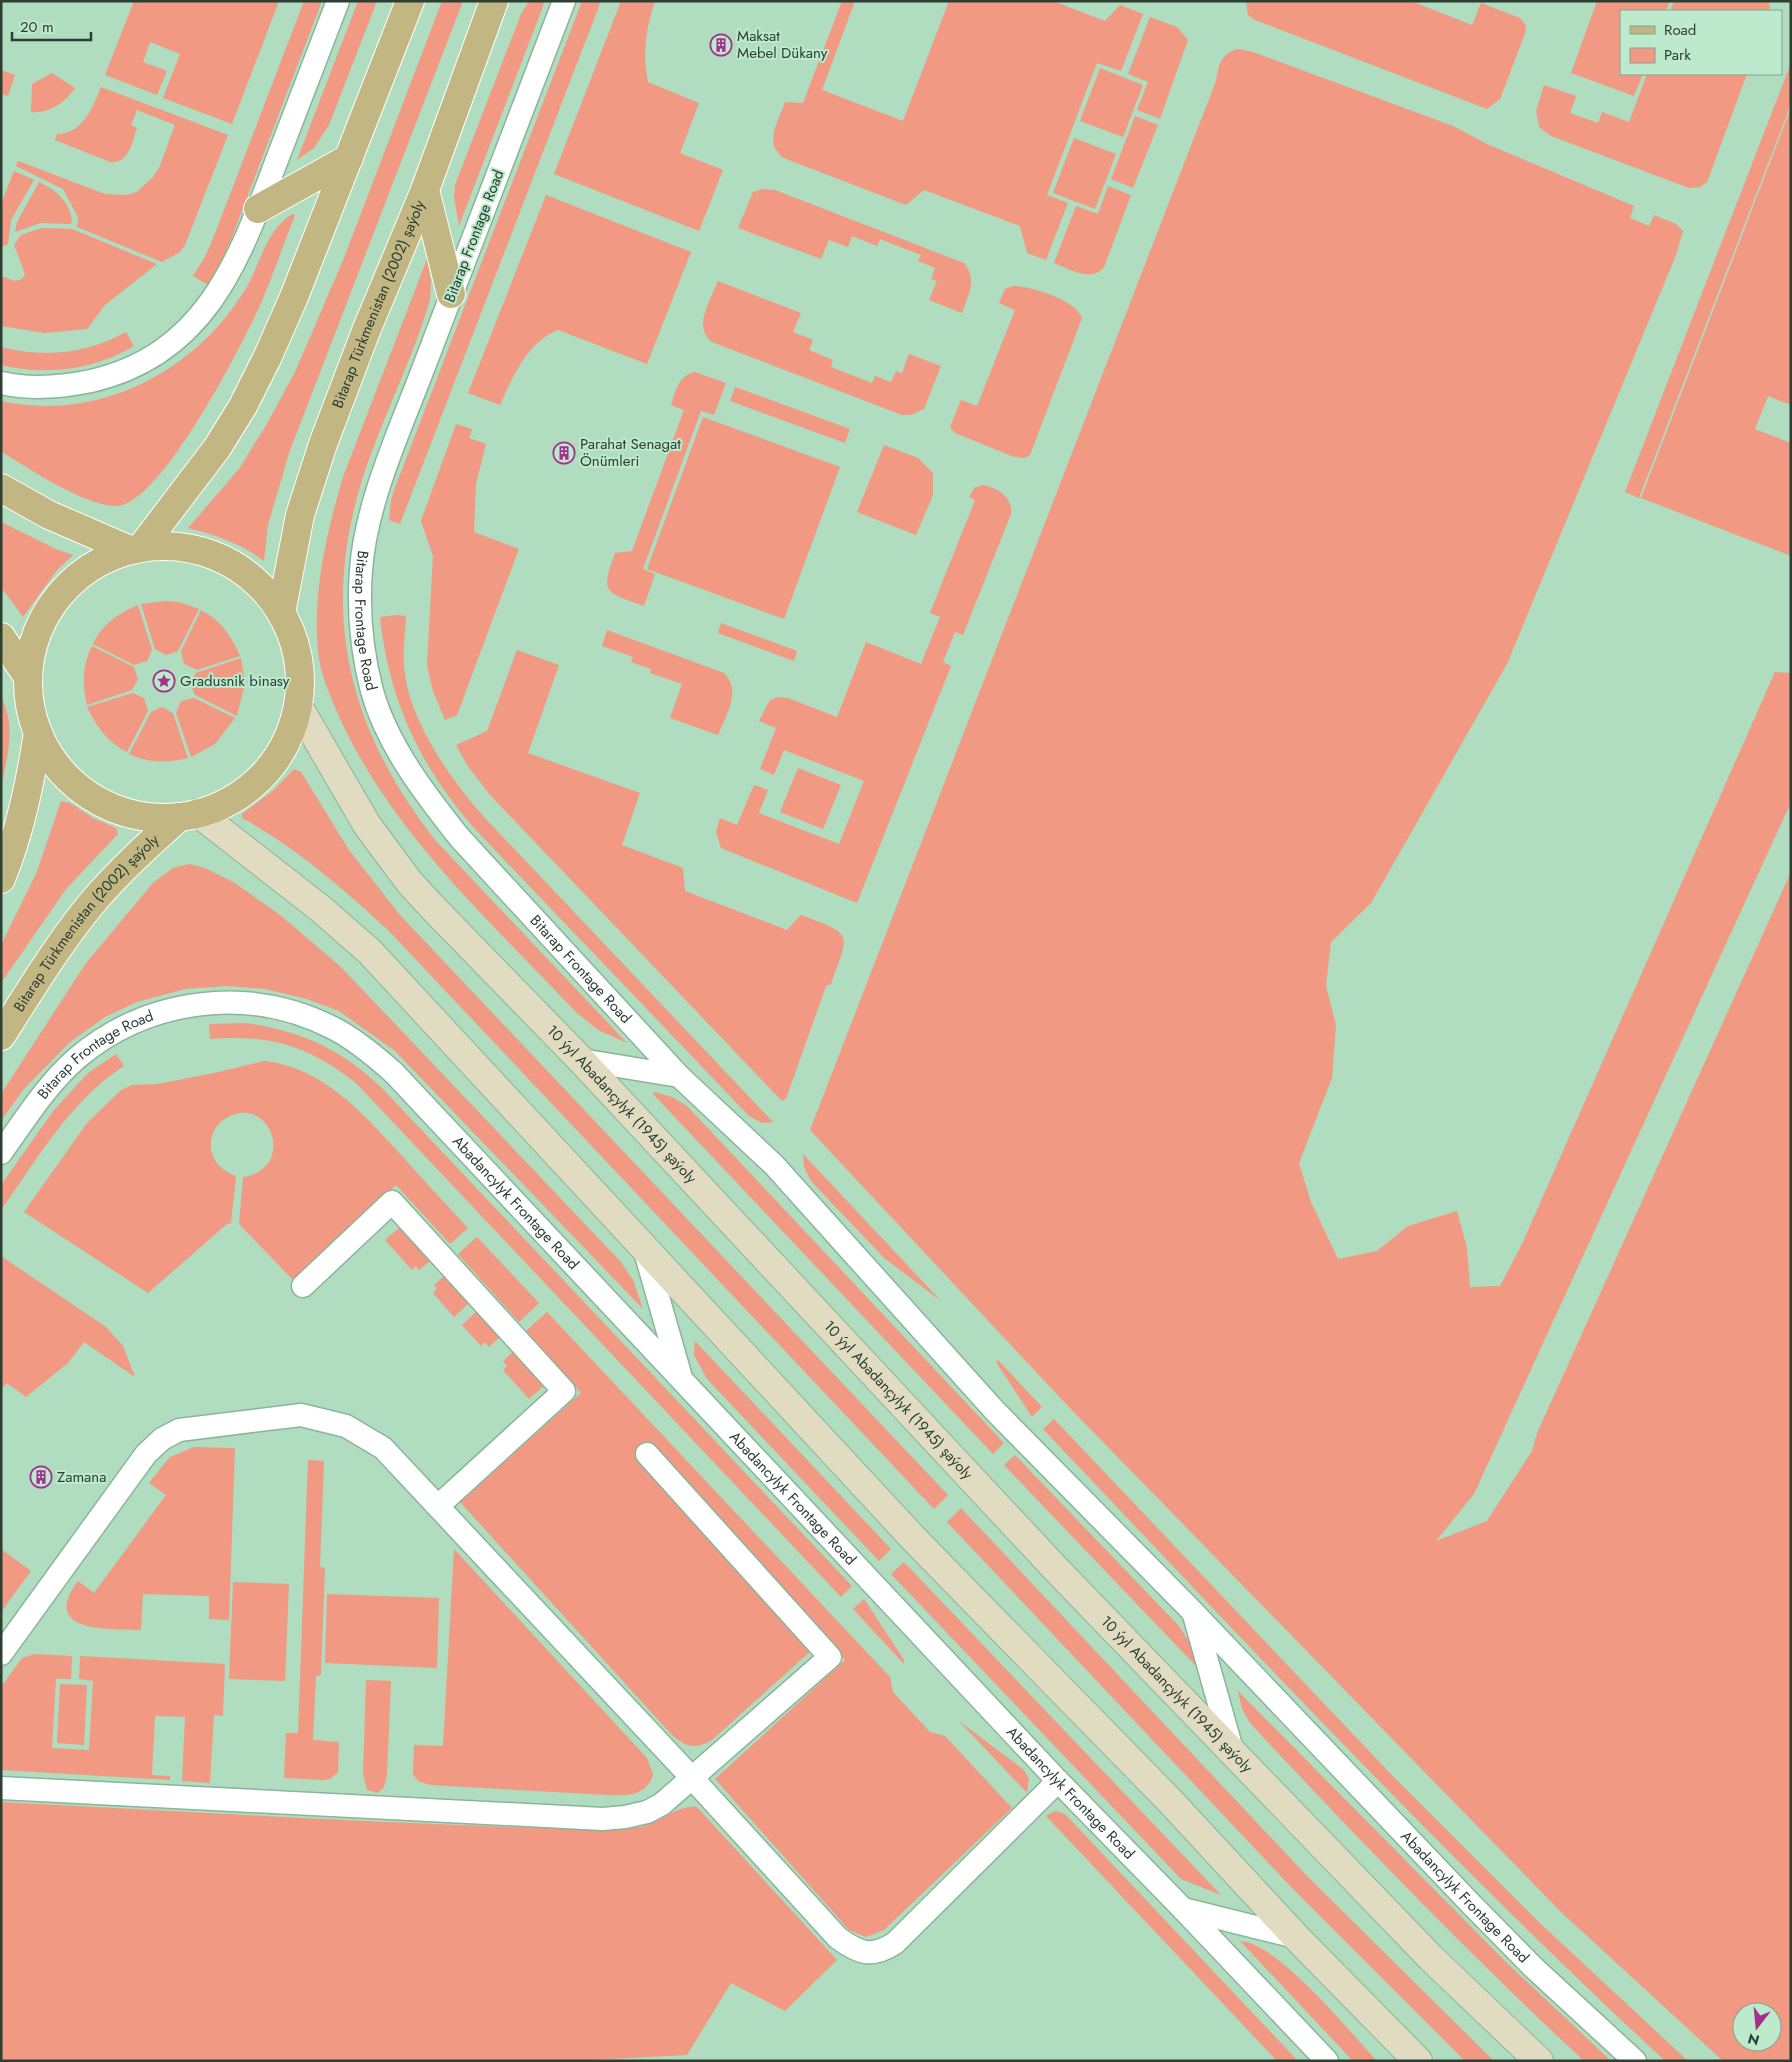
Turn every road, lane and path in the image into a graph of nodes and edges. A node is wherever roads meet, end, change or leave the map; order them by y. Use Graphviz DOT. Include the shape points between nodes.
graph roads {
  1 [pos="338,1"];
  2 [pos="410,1"];
  3 [pos="494,1"];
  4 [pos="564,1"];
  5 [pos="349,158"];
  6 [pos="425,190"];
  7 [pos="258,209"];
  8 [pos="451,294"];
  9 [pos="1,383"];
  10 [pos="1,488"];
  11 [pos="136,549"];
  12 [pos="281,613"];
  13 [pos="1,637"];
  14 [pos="28,677"];
  15 [pos="298,706"];
  16 [pos="38,733"];
  17 [pos="188,815"];
  18 [pos="1,879"];
  19 [pos="218,1003"];
  20 [pos="1,1036"];
  21 [pos="581,1060"];
  22 [pos="679,1076"];
  23 [pos="1,1153"];
  24 [pos="643,1245"];
  25 [pos="303,1286"];
  26 [pos="680,1377"];
  27 [pos="647,1454"];
  28 [pos="438,1506"];
  29 [pos="1192,1611"];
  30 [pos="1,1654"];
  31 [pos="1233,1753"];
  32 [pos="694,1779"];
  33 [pos="1058,1781"];
  34 [pos="1,1788"];
  35 [pos="1183,1908"];
  36 [pos="1296,1937"];
  37 [pos="1328,2061"];
  38 [pos="1418,2061"];
  39 [pos="1540,2061"];
  40 [pos="1635,2061"];
  1 -- 7 [label="street"];
  2 -- 5 [label="main road"];
  3 -- 6 [label="main road, Bitarap Türkmenistan (2002) şaýoly"];
  4 -- 8 [label="street, Bitarap Frontage Road"];
  5 -- 7 [label="main road"];
  5 -- 11 [label="main road" via="294,297 243,406 217,448"];
  6 -- 8 [label="main road"];
  6 -- 12 [label="main road, Bitarap Türkmenistan (2002) şaýoly" via="323,444 300,514"];
  7 -- 9 [label="street" via="231,272 198,318 157,355 110,376 55,387"];
  8 -- 22 [label="street, Bitarap Frontage Road" via="384,473 367,530 361,570 361,608 372,691 386,728 434,806"];
  10 -- 11 [label="main road" via="49,515"];
  11 -- 12 [label="main road" via="188,548 225,560 257,582"];
  11 -- 14 [label="main road" via="112,556 87,570 64,589 52,604 35,639"];
  12 -- 15 [label="main road" via="293,639 300,667"];
  13 -- 14 [label="main road"];
  14 -- 16 [label="main road"];
  15 -- 17 [label="main road" via="286,743 264,774 234,798"];
  15 -- 21 [label="main road, 10 ýyl Abadançylyk (1945) şaýoly" via="346,791 385,850 436,911"];
  16 -- 17 [label="main road" via="71,781 95,798 140,815"];
  16 -- 18 [label="main road" via="24,812"];
  17 -- 20 [label="main road, Bitarap Türkmenistan (2002) şaýoly" via="127,864 93,902 68,933"];
  17 -- 24 [label="main road" via="321,910 370,952"];
  19 -- 23 [label="street, Bitarap Frontage Road" via="191,1005 141,1018 100,1040 53,1083"];
  19 -- 26 [label="street, Abadancylyk Frontage Road" via="249,1004 307,1018 333,1028 376,1057"];
  21 -- 22 [label="street"];
  21 -- 31 [label="main road, 10 ýyl Abadançylyk (1945) şaýoly"];
  22 -- 29 [label="street, Abadancylyk Frontage Road" via="774,1165 995,1411"];
  24 -- 26 [label="street"];
  24 -- 36 [label="main road" via="914,1539 1170,1802"];
  25 -- 28 [label="street" via="392,1202 564,1391"];
  26 -- 33 [label="street, Abadancylyk Frontage Road"];
  27 -- 32 [label="street" via="830,1657"];
  28 -- 30 [label="street" via="383,1448 346,1426 301,1415 179,1430 162,1438 146,1454"];
  28 -- 32 [label="street"];
  29 -- 31 [label="street"];
  29 -- 40 [label="street, Abadancylyk Frontage Road" via="1482,1916"];
  31 -- 39 [label="main road, 10 ýyl Abadançylyk (1945) şaýoly" via="1432,1959"];
  32 -- 33 [label="street" via="838,1938 852,1949 867,1953 881,1952 895,1943"];
  32 -- 34 [label="street" via="647,1812 603,1819"];
  33 -- 35 [label="street, Abadancylyk Frontage Road"];
  35 -- 36 [label="street"];
  35 -- 37 [label="street, Abadancylyk Frontage Road"];
  36 -- 38 [label="main road"];
}
